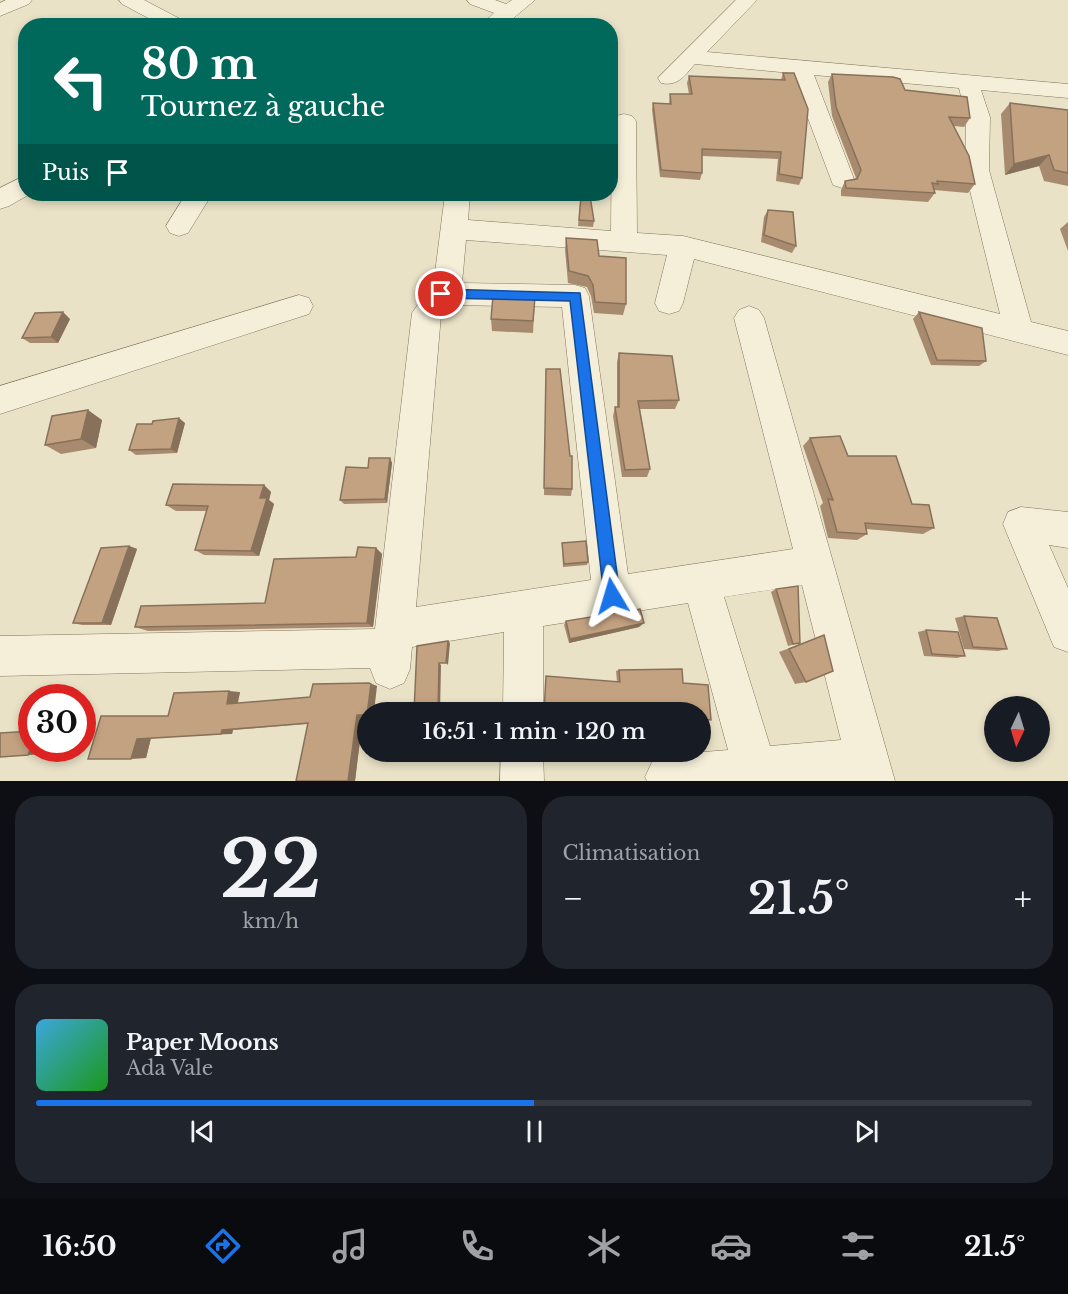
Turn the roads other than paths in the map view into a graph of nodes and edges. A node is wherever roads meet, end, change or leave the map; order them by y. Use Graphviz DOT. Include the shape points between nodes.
graph roads {
  1 [pos="22,0"];
  2 [pos="129,0"];
  3 [pos="174,0"];
  4 [pos="477,0"];
  5 [pos="525,0"];
  6 [pos="747,0"];
  7 [pos="0,10"];
  8 [pos="151,12"];
  9 [pos="508,12"];
  10 [pos="163,18"];
  11 [pos="500,18"];
  12 [pos="690,57"];
  13 [pos="800,67"];
  14 [pos="669,78"];
  15 [pos="968,82"];
  16 [pos="1068,91"];
  17 [pos="624,121"];
  18 [pos="842,179"];
  19 [pos="18,189"];
  20 [pos="0,200"];
  21 [pos="195,201"];
  22 [pos="457,201"];
  23 [pos="179,226"];
  24 [pos="454,229"];
  25 [pos="624,242"];
  26 [pos="682,246"];
  27 [pos="441,294"];
  28 [pos="669,303"];
  29 [pos="299,306"];
  30 [pos="749,318"];
  31 [pos="1019,330"];
  32 [pos="1068,343"];
  33 [pos="0,400"];
  34 [pos="1068,530"];
  35 [pos="815,564"];
  36 [pos="702,582"];
  37 [pos="612,596"];
  38 [pos="524,610"];
  39 [pos="1068,633"];
  40 [pos="392,649"];
  41 [pos="0,656"];
  42 [pos="523,702"];
  43 [pos="522,762"];
  44 [pos="755,769"];
  45 [pos="870,770"];
  46 [pos="667,777"];
  47 [pos="522,781"];
  1 -- 7 [label="street"];
  2 -- 8 [label="street"];
  3 -- 8 [label="street"];
  4 -- 9 [label="street"];
  5 -- 9 [label="street"];
  6 -- 12 [label="street"];
  8 -- 10 [label="street"];
  9 -- 11 [label="street"];
  12 -- 13 [label="street"];
  12 -- 14 [label="street"];
  13 -- 15 [label="street"];
  13 -- 18 [label="street"];
  15 -- 16 [label="street"];
  15 -- 31 [label="street" via="978,117 977,170"];
  17 -- 25 [label="street"];
  19 -- 20 [label="street"];
  21 -- 23 [label="street"];
  22 -- 24 [label="street"];
  24 -- 25 [label="street"];
  24 -- 27 [label="street" via="448,283"];
  25 -- 26 [label="street"];
  26 -- 28 [label="street"];
  26 -- 31 [label="street"];
  27 -- 37 [label="street" via="575,296"];
  27 -- 40 [label="street" via="427,313"];
  29 -- 33 [label="street"];
  30 -- 35 [label="street"];
  31 -- 32 [label="street"];
  34 -- 39 [label="street" via="1021,524"];
  35 -- 36 [label="street"];
  35 -- 45 [label="street"];
  36 -- 37 [label="street"];
  36 -- 44 [label="street"];
  37 -- 38 [label="street"];
  38 -- 40 [label="street"];
  38 -- 42 [label="street"];
  40 -- 41 [label="street"];
  43 -- 47 [label="street"];
  44 -- 45 [label="street"];
  44 -- 46 [label="street"];
}
